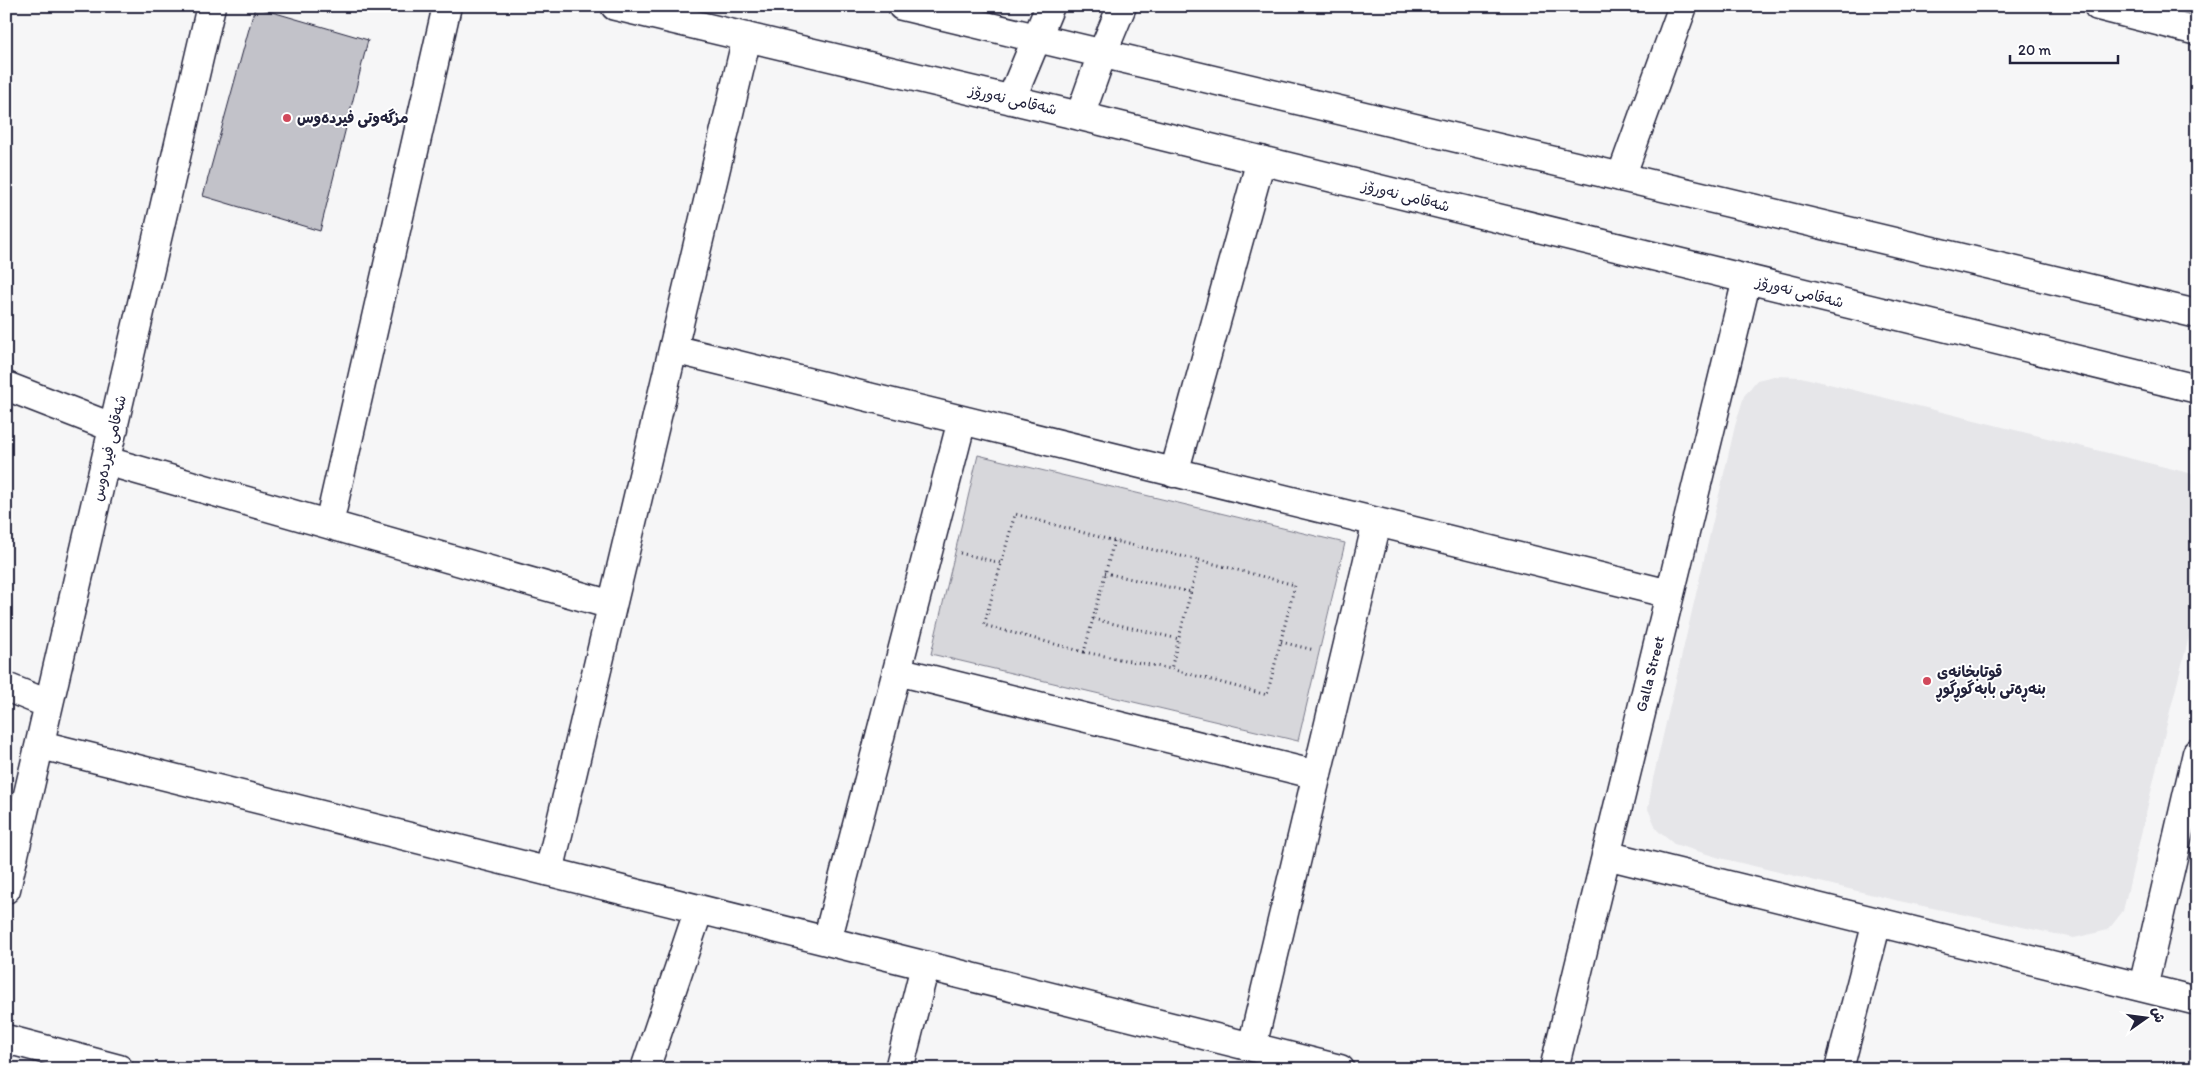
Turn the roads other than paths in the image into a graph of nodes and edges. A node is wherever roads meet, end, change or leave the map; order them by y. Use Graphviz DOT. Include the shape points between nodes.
graph roads {
  1 [pos="211,6"];
  2 [pos="448,6"];
  3 [pos="615,6"];
  4 [pos="902,6"];
  5 [pos="1050,6"];
  6 [pos="1122,6"];
  7 [pos="1683,6"];
  8 [pos="2098,6"];
  9 [pos="2197,32"];
  10 [pos="747,37"];
  11 [pos="1036,38"];
  12 [pos="1102,54"];
  13 [pos="1011,100"];
  14 [pos="1080,116"];
  15 [pos="1260,160"];
  16 [pos="1621,177"];
  17 [pos="1747,279"];
  18 [pos="2197,314"];
  19 [pos="673,349"];
  20 [pos="6,386"];
  21 [pos="2197,389"];
  22 [pos="962,420"];
  23 [pos="114,428"];
  24 [pos="106,461"];
  25 [pos="1174,473"];
  26 [pos="1377,522"];
  27 [pos="329,524"];
  28 [pos="1670,594"];
  29 [pos="612,606"];
  30 [pos="897,671"];
  31 [pos="6,687"];
  32 [pos="48,704"];
  33 [pos="41,745"];
  34 [pos="2197,754"];
  35 [pos="1317,775"];
  36 [pos="1606,855"];
  37 [pos="549,872"];
  38 [pos="6,889"];
  39 [pos="698,909"];
  40 [pos="1877,922"];
  41 [pos="827,941"];
  42 [pos="925,966"];
  43 [pos="2143,987"];
  44 [pos="2197,1001"];
  45 [pos="6,1039"];
  46 [pos="1252,1047"];
  47 [pos="119,1069"];
  48 [pos="645,1069"];
  49 [pos="899,1069"];
  50 [pos="1340,1069"];
  51 [pos="1554,1069"];
  52 [pos="1839,1069"];
  1 -- 23 [label="street, شەقامی فیردەوس"];
  2 -- 27 [label="street"];
  3 -- 10 [label="street, شەقامی نەورۆز"];
  4 -- 11 [label="street"];
  5 -- 11 [label="street"];
  6 -- 12 [label="street"];
  7 -- 16 [label="street"];
  8 -- 9 [label="street"];
  10 -- 13 [label="street, شەقامی نەورۆز"];
  10 -- 19 [label="street"];
  11 -- 12 [label="street"];
  11 -- 13 [label="street"];
  12 -- 14 [label="street"];
  12 -- 16 [label="street"];
  13 -- 14 [label="street, شەقامی نەورۆز"];
  14 -- 15 [label="street, شەقامی نەورۆز"];
  15 -- 17 [label="street, شەقامی نەورۆز"];
  15 -- 25 [label="street"];
  16 -- 18 [label="street"];
  17 -- 21 [label="street, شەقامی نەورۆز"];
  17 -- 28 [label="street, Galla Street"];
  19 -- 22 [label="street"];
  19 -- 29 [label="street"];
  20 -- 23 [label="street"];
  22 -- 25 [label="street"];
  22 -- 30 [label="street"];
  23 -- 24 [label="street, شەقامی فیردەوس"];
  24 -- 27 [label="street"];
  24 -- 32 [label="street, شەقامی فیردەوس"];
  25 -- 26 [label="street"];
  26 -- 28 [label="street"];
  26 -- 35 [label="street"];
  27 -- 29 [label="street"];
  28 -- 36 [label="street, Galla Street"];
  29 -- 37 [label="street"];
  30 -- 35 [label="street"];
  30 -- 41 [label="street"];
  31 -- 32 [label="street"];
  32 -- 33 [label="street, شەقامی فیردەوس"];
  33 -- 37 [label="street"];
  33 -- 38 [label="street, شەقامی فیردەوس"];
  34 -- 43 [label="street"];
  35 -- 46 [label="street"];
  36 -- 40 [label="street"];
  36 -- 51 [label="street, Galla Street"];
  37 -- 39 [label="street"];
  39 -- 41 [label="street"];
  39 -- 48 [label="street"];
  40 -- 43 [label="street"];
  40 -- 52 [label="street"];
  41 -- 42 [label="street"];
  42 -- 46 [label="street"];
  42 -- 49 [label="street"];
  43 -- 44 [label="street"];
  45 -- 47 [label="street"];
  46 -- 50 [label="street"];
}
